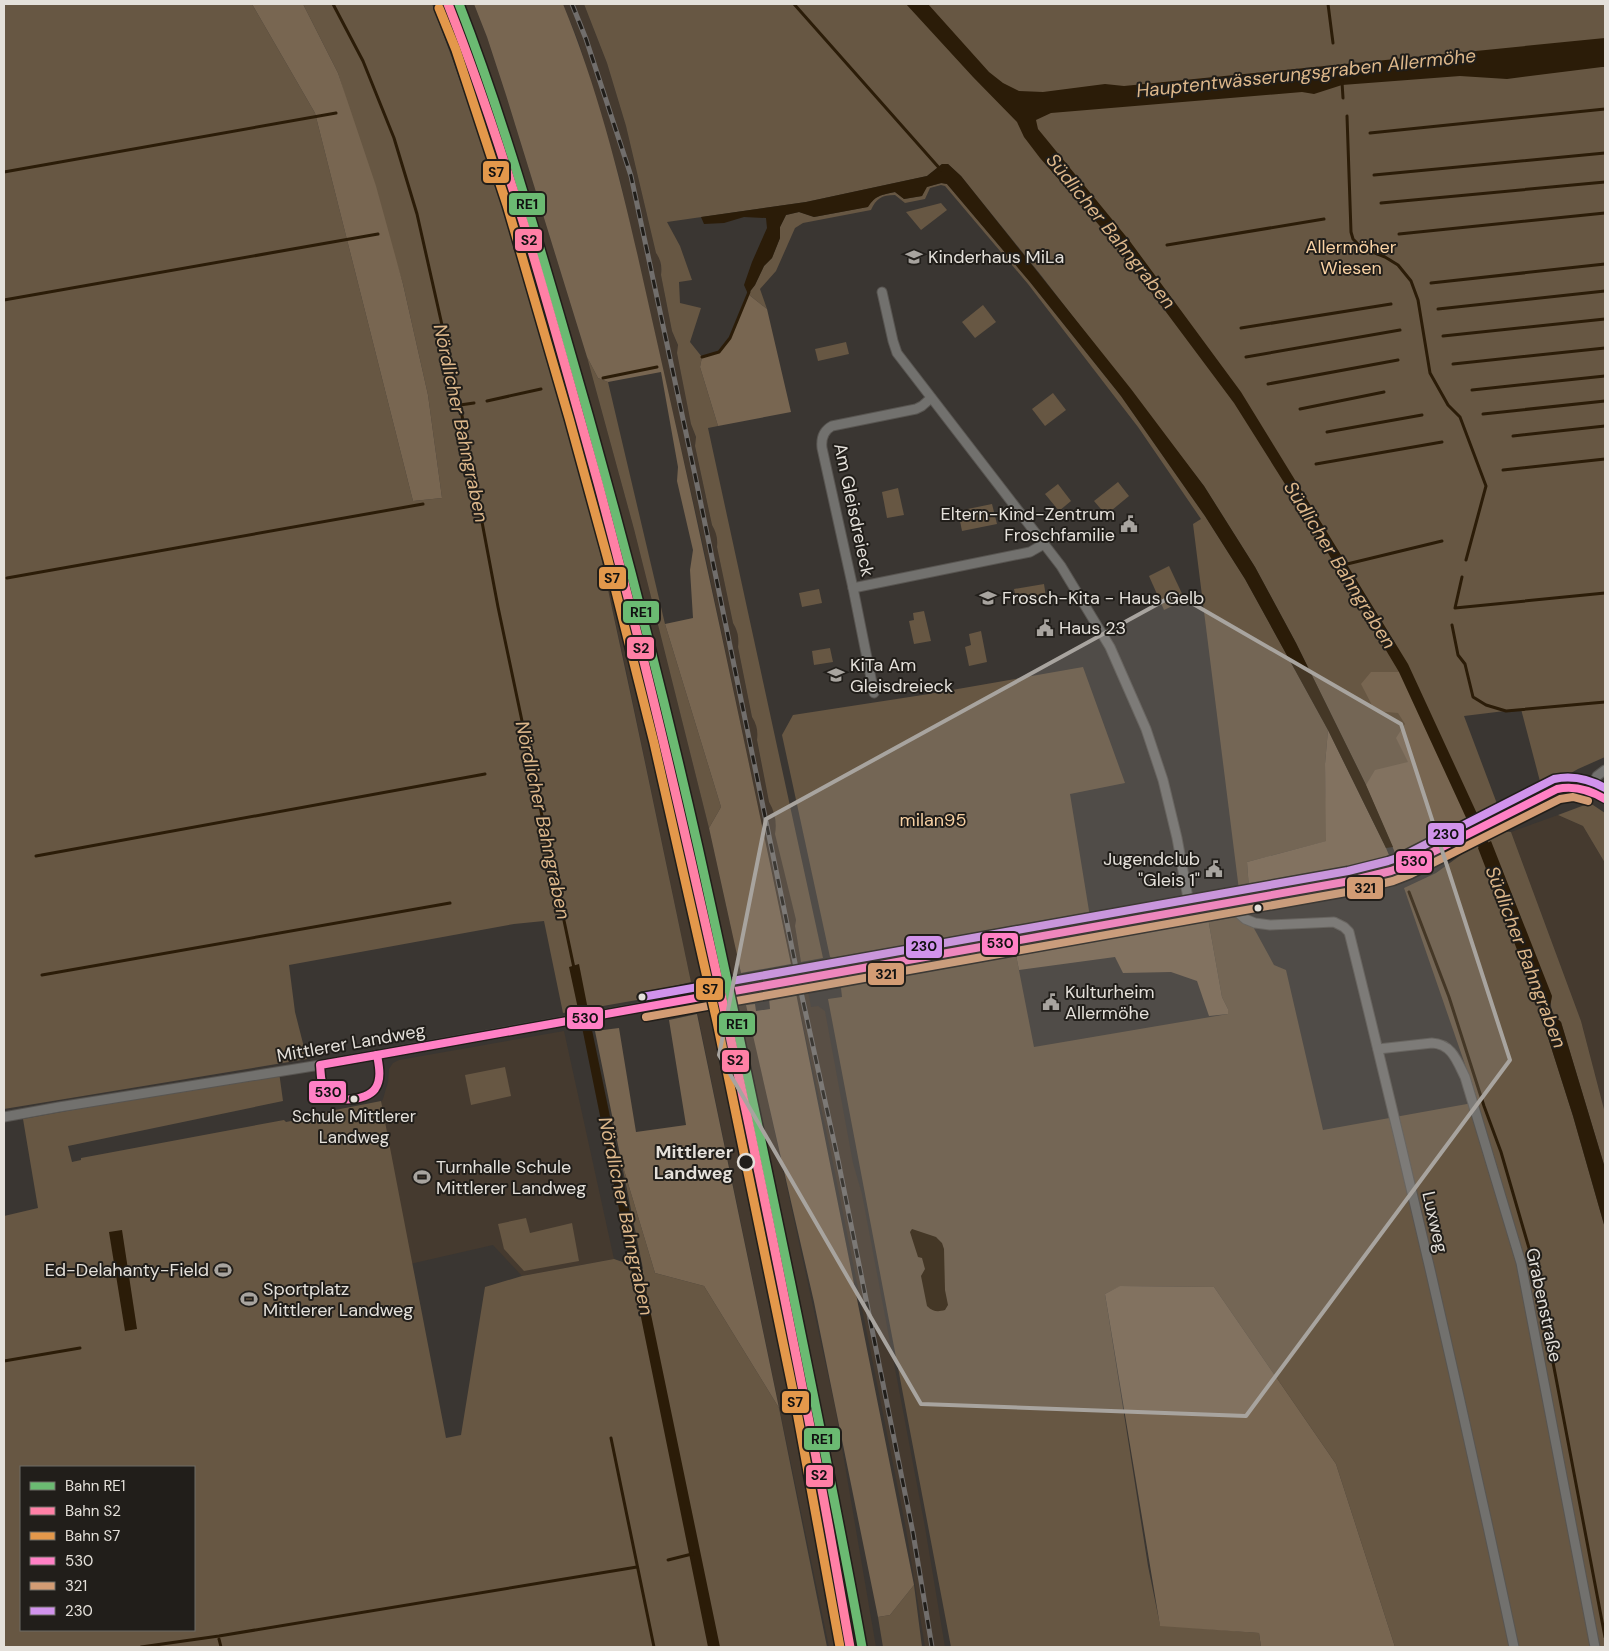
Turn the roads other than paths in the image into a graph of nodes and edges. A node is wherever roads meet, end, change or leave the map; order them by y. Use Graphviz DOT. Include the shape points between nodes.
graph roads {
  1 [pos="882,292"];
  2 [pos="931,398"];
  3 [pos="1044,544"];
  4 [pos="853,588"];
  5 [pos="874,693"];
  6 [pos="1605,770"];
  7 [pos="1590,791"];
  8 [pos="1605,799"];
  9 [pos="1234,901"];
  10 [pos="1190,909"];
  11 [pos="1378,1049"];
  12 [pos="4,1118"];
  13 [pos="1514,1647"];
  14 [pos="1595,1647"];
  1 -- 2 [label="street" via="897,354"];
  2 -- 3 [label="street"];
  2 -- 4 [label="street, Am Gleisdreieck" via="919,408 835,426 824,433 822,448"];
  3 -- 4 [label="street, Am Gleisdreieck" via="1030,552"];
  3 -- 10 [label="street" via="1110,647 1146,729 1168,798"];
  4 -- 5 [label="street, Am Gleisdreieck"];
  6 -- 7 [label="street" via="1597,776"];
  7 -- 8 [label="street"];
  7 -- 9 [label="street, Mittlerer Landweg" via="1568,787 1557,790 1391,871"];
  9 -- 10 [label="street, Mittlerer Landweg"];
  9 -- 11 [label="street, Luxweg" via="1236,911 1255,923 1334,922 1344,926 1349,932"];
  10 -- 12 [label="street, Mittlerer Landweg"];
  11 -- 13 [label="street, Luxweg" via="1480,1486"];
  11 -- 14 [label="street, Grabenstraße" via="1440,1044 1454,1056 1465,1077 1520,1263"];
}
